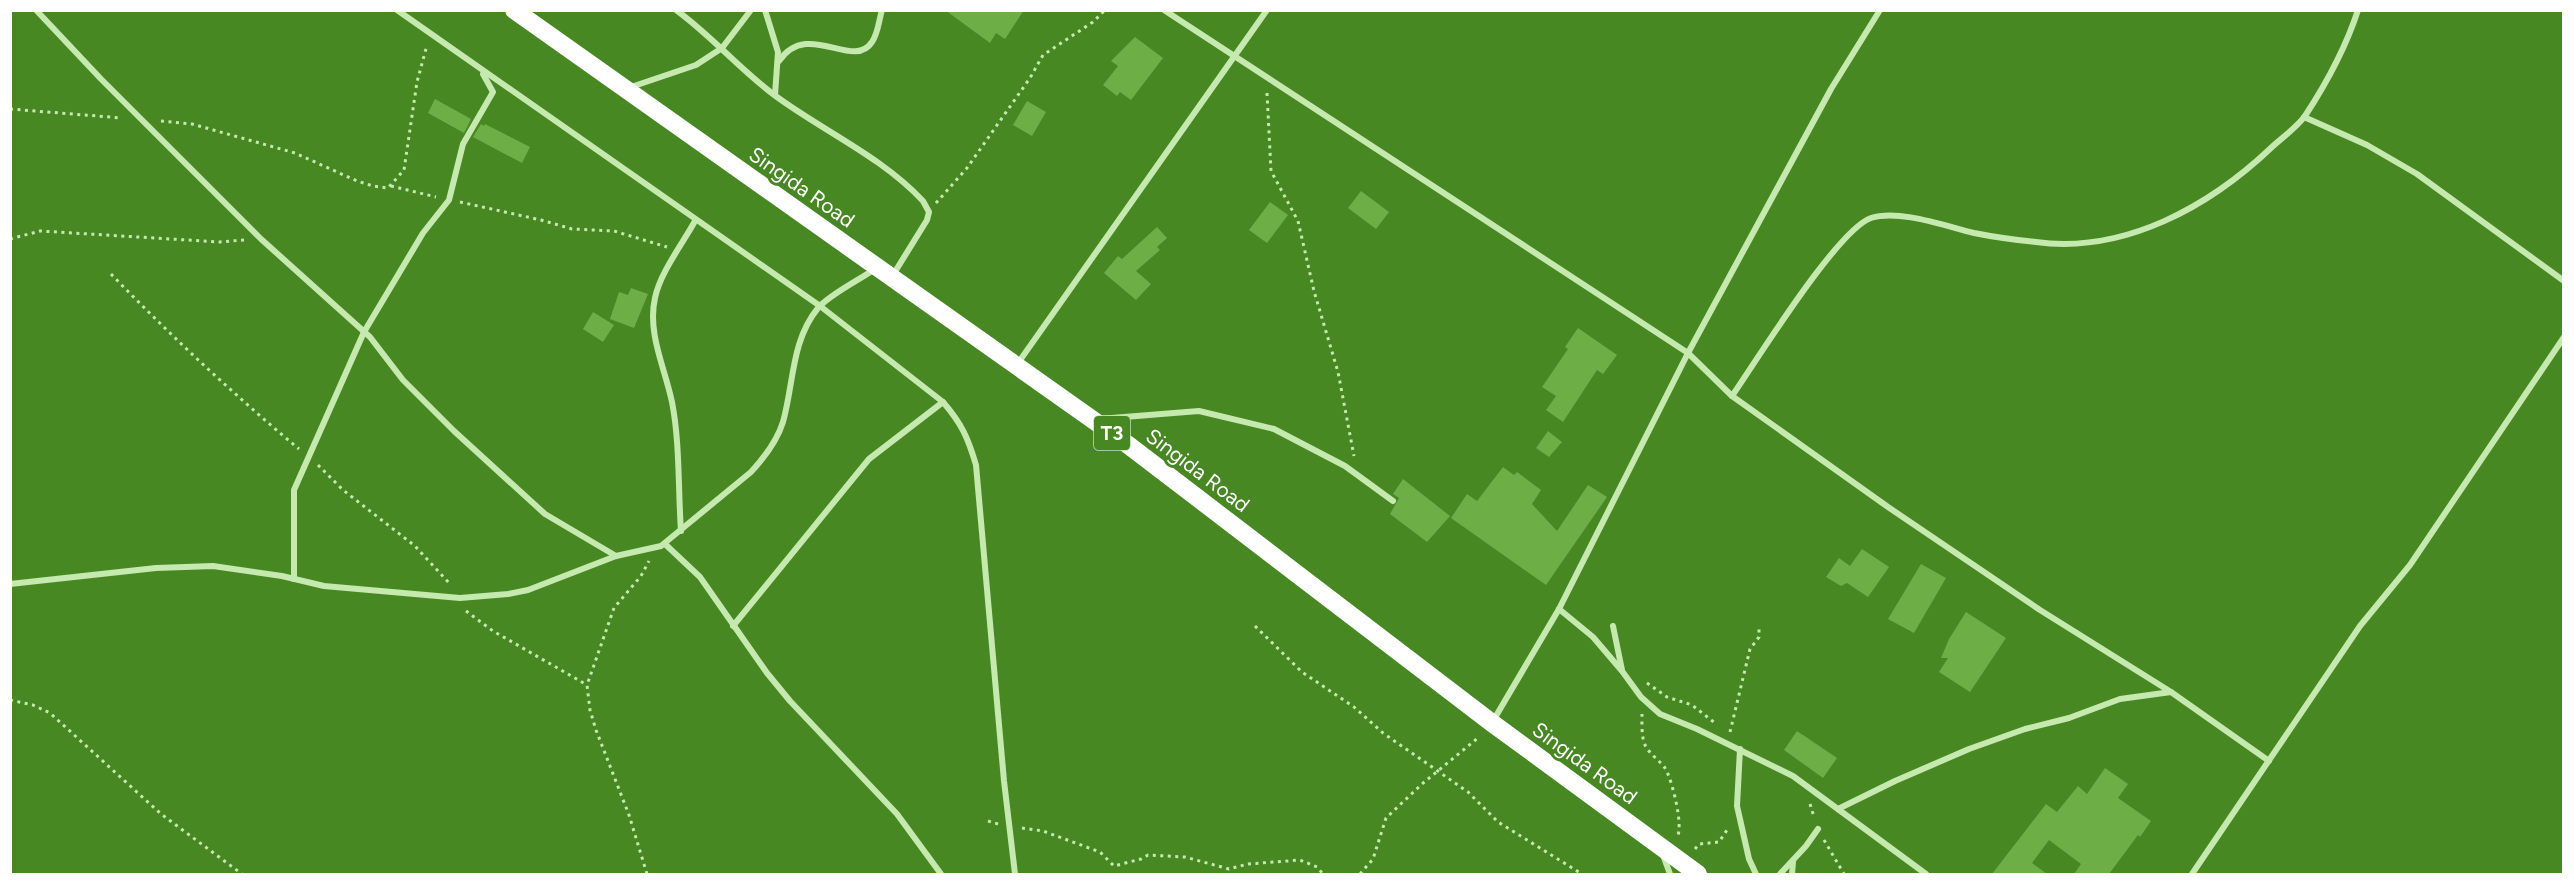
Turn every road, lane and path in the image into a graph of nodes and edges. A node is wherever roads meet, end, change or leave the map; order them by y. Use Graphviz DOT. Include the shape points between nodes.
graph roads {
  1 [pos="36,10"];
  2 [pos="397,10"];
  3 [pos="514,10"];
  4 [pos="676,10"];
  5 [pos="751,10"];
  6 [pos="765,10"];
  7 [pos="882,10"];
  8 [pos="1105,10"];
  9 [pos="1164,10"];
  10 [pos="1267,10"];
  11 [pos="1880,10"];
  12 [pos="2358,10"];
  13 [pos="430,34"];
  14 [pos="722,48"];
  15 [pos="1236,56"];
  16 [pos="779,61"];
  17 [pos="482,71"];
  18 [pos="1266,76"];
  19 [pos="625,89"];
  20 [pos="775,95"];
  21 [pos="10,109"];
  22 [pos="2304,117"];
  23 [pos="140,118"];
  24 [pos="391,186"];
  25 [pos="449,200"];
  26 [pos="929,212"];
  27 [pos="695,220"];
  28 [pos="261,239"];
  29 [pos="10,240"];
  30 [pos="679,250"];
  31 [pos="885,272"];
  32 [pos="111,274"];
  33 [pos="2564,281"];
  34 [pos="820,306"];
  35 [pos="364,332"];
  36 [pos="2564,337"];
  37 [pos="1688,353"];
  38 [pos="1017,365"];
  39 [pos="1732,396"];
  40 [pos="943,402"];
  41 [pos="1093,419"];
  42 [pos="309,457"];
  43 [pos="1359,476"];
  44 [pos="1393,501"];
  45 [pos="681,531"];
  46 [pos="665,544"];
  47 [pos="650,550"];
  48 [pos="616,556"];
  49 [pos="294,579"];
  50 [pos="10,585"];
  51 [pos="456,597"];
  52 [pos="1559,609"];
  53 [pos="734,626"];
  54 [pos="1255,627"];
  55 [pos="1613,627"];
  56 [pos="1759,627"];
  57 [pos="1622,671"];
  58 [pos="587,685"];
  59 [pos="2170,692"];
  60 [pos="1641,697"];
  61 [pos="10,700"];
  62 [pos="1492,723"];
  63 [pos="1730,730"];
  64 [pos="1726,742"];
  65 [pos="1740,749"];
  66 [pos="2270,761"];
  67 [pos="1438,771"];
  68 [pos="1838,809"];
  69 [pos="1739,813"];
  70 [pos="1010,827"];
  71 [pos="1818,829"];
  72 [pos="1663,849"];
  73 [pos="1792,861"];
  74 [pos="1684,871"];
  75 [pos="242,874"];
  76 [pos="647,874"];
  77 [pos="941,874"];
  78 [pos="1015,874"];
  79 [pos="1323,874"];
  80 [pos="1360,874"];
  81 [pos="1582,874"];
  82 [pos="1756,874"];
  83 [pos="1780,874"];
  84 [pos="1792,874"];
  85 [pos="1926,874"];
  86 [pos="2192,874"];
  1 -- 23 [label="street"];
  2 -- 13 [label="street"];
  3 -- 19 [label="highway, Singida Road / T3"];
  4 -- 14 [label="street"];
  5 -- 14 [label="street"];
  6 -- 16 [label="street"];
  7 -- 16 [label="street" via="873,42 861,51 798,44"];
  8 -- 26 [label="path" via="1043,56 967,168"];
  9 -- 15 [label="street"];
  10 -- 15 [label="street"];
  11 -- 37 [label="street" via="1831,89"];
  12 -- 22 [label="street" via="2336,61"];
  13 -- 17 [label="street"];
  13 -- 24 [label="path" via="417,82 404,170"];
  14 -- 19 [label="street" via="696,65"];
  14 -- 20 [label="street"];
  15 -- 18 [label="street"];
  15 -- 38 [label="street"];
  16 -- 20 [label="street"];
  17 -- 25 [label="street" via="493,92 463,144"];
  17 -- 27 [label="street"];
  18 -- 37 [label="street"];
  18 -- 43 [label="path" via="1271,171 1298,221 1338,372"];
  19 -- 31 [label="highway, Singida Road / T3"];
  20 -- 26 [label="street" via="852,144 915,192"];
  21 -- 23 [label="path"];
  22 -- 33 [label="street" via="2367,145 2417,174"];
  22 -- 39 [label="street" via="2224,188 2187,210 2114,239 2039,243 1904,217 1886,215 1870,219 1856,227 1835,249"];
  23 -- 24 [label="path" via="192,124 295,153 373,186"];
  23 -- 28 [label="street"];
  24 -- 25 [label="path"];
  25 -- 30 [label="path" via="572,229 614,231"];
  25 -- 35 [label="street" via="423,233"];
  26 -- 31 [label="street" via="923,229"];
  27 -- 30 [label="street"];
  27 -- 34 [label="street"];
  28 -- 29 [label="path" via="219,242 40,231"];
  28 -- 35 [label="street"];
  30 -- 45 [label="street" via="654,298 654,316 655,339 672,402"];
  31 -- 34 [label="street"];
  31 -- 38 [label="highway, Singida Road / T3"];
  32 -- 42 [label="path" via="229,390"];
  34 -- 40 [label="street"];
  34 -- 45 [label="street" via="804,327 783,422 775,440 751,472"];
  35 -- 42 [label="street"];
  35 -- 48 [label="street" via="403,380 503,477 545,514"];
  36 -- 66 [label="street" via="2410,565 2360,626"];
  37 -- 39 [label="street"];
  37 -- 52 [label="street"];
  38 -- 41 [label="highway, Singida Road / T3"];
  39 -- 59 [label="street" via="2040,610"];
  40 -- 53 [label="street" via="869,459"];
  40 -- 70 [label="street" via="968,436 976,465"];
  41 -- 43 [label="street" via="1199,411 1274,429"];
  41 -- 62 [label="highway, Singida Road / T3"];
  42 -- 49 [label="street" via="294,490"];
  42 -- 51 [label="path" via="343,490 415,546 450,582"];
  43 -- 44 [label="street"];
  45 -- 46 [label="street"];
  46 -- 47 [label="street"];
  46 -- 53 [label="street" via="700,577"];
  47 -- 48 [label="street"];
  47 -- 58 [label="path" via="648,565 614,608"];
  48 -- 51 [label="street" via="528,590 490,597"];
  49 -- 50 [label="street" via="213,567 183,567"];
  49 -- 51 [label="street" via="324,586"];
  51 -- 58 [label="path" via="479,623"];
  52 -- 57 [label="street" via="1593,637"];
  52 -- 62 [label="street"];
  53 -- 77 [label="street" via="790,701 897,814"];
  54 -- 67 [label="path" via="1302,672"];
  55 -- 57 [label="street"];
  56 -- 63 [label="path"];
  57 -- 60 [label="street"];
  57 -- 63 [label="path" via="1638,676 1667,697 1692,705"];
  58 -- 76 [label="path" via="596,730 629,814"];
  59 -- 66 [label="street"];
  59 -- 68 [label="street" via="2120,699 2025,729 1948,758"];
  60 -- 64 [label="street" via="1660,714"];
  60 -- 72 [label="path" via="1645,746 1666,769 1680,834"];
  61 -- 75 [label="path" via="50,713 161,814"];
  62 -- 67 [label="path"];
  62 -- 72 [label="highway, Singida Road / T3"];
  63 -- 64 [label="path"];
  64 -- 65 [label="street"];
  65 -- 68 [label="street" via="1793,776"];
  65 -- 69 [label="street"];
  66 -- 86 [label="street"];
  67 -- 80 [label="path" via="1386,818 1373,859"];
  67 -- 81 [label="path" via="1468,792 1498,822"];
  68 -- 85 [label="street"];
  69 -- 74 [label="path" via="1719,842 1699,844"];
  69 -- 82 [label="street"];
  70 -- 78 [label="street"];
  70 -- 79 [label="path" via="1043,831 1100,852 1114,866 1148,855 1185,857 1229,869 1300,860"];
  71 -- 73 [label="street"];
  72 -- 74 [label="highway, Singida Road / T3"];
  73 -- 83 [label="street"];
  73 -- 84 [label="street"];
}
